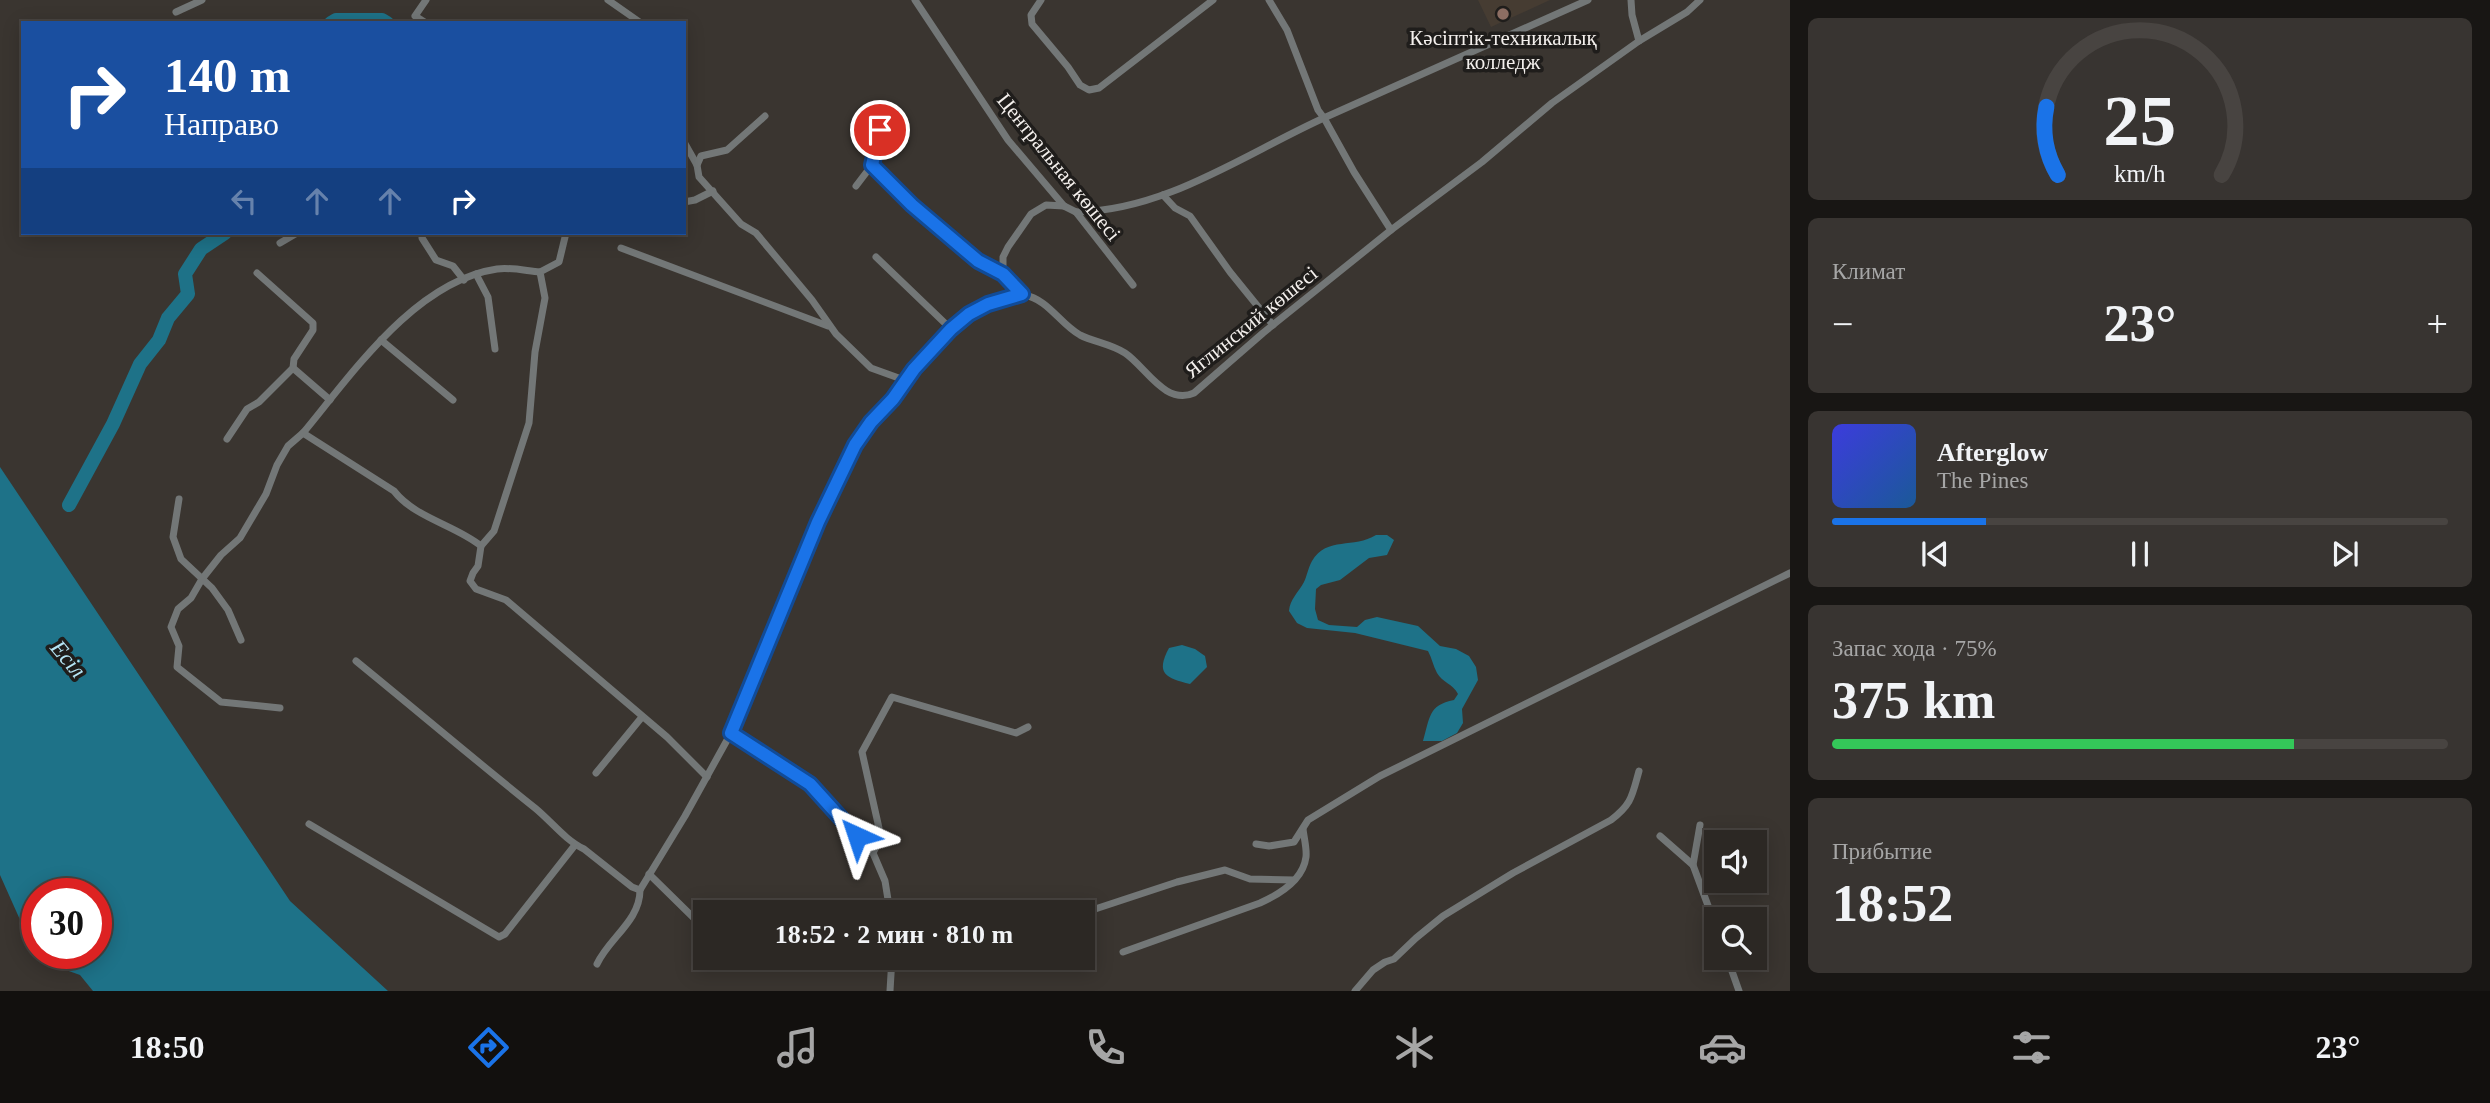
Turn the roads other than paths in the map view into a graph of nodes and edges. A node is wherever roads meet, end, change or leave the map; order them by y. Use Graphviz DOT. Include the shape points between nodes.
graph roads {
  1 [pos="202,0"];
  2 [pos="426,0"];
  3 [pos="608,0"];
  4 [pos="915,0"];
  5 [pos="1041,0"];
  6 [pos="1213,0"];
  7 [pos="1269,0"];
  8 [pos="1588,0"];
  9 [pos="1631,0"];
  10 [pos="1700,0"];
  11 [pos="176,12"];
  12 [pos="423,21"];
  13 [pos="638,21"];
  14 [pos="1639,41"];
  15 [pos="765,116"];
  16 [pos="1324,118"];
  17 [pos="880,130"];
  18 [pos="686,145"];
  19 [pos="697,164"];
  20 [pos="872,165"];
  21 [pos="856,186"];
  22 [pos="713,191"];
  23 [pos="1163,195"];
  24 [pos="686,202"];
  25 [pos="1064,206"];
  26 [pos="1076,212"];
  27 [pos="1391,230"];
  28 [pos="294,235"];
  29 [pos="422,235"];
  30 [pos="566,235"];
  31 [pos="280,243"];
  32 [pos="621,248"];
  33 [pos="876,257"];
  34 [pos="540,272"];
  35 [pos="257,274"];
  36 [pos="477,274"];
  37 [pos="1003,274"];
  38 [pos="464,280"];
  39 [pos="1133,285"];
  40 [pos="1022,294"];
  41 [pos="1273,325"];
  42 [pos="829,326"];
  43 [pos="951,329"];
  44 [pos="381,340"];
  45 [pos="495,349"];
  46 [pos="293,368"];
  47 [pos="907,381"];
  48 [pos="330,400"];
  49 [pos="453,400"];
  50 [pos="303,433"];
  51 [pos="227,439"];
  52 [pos="179,499"];
  53 [pos="481,546"];
  54 [pos="1790,573"];
  55 [pos="202,579"];
  56 [pos="241,640"];
  57 [pos="356,661"];
  58 [pos="280,708"];
  59 [pos="642,717"];
  60 [pos="1028,727"];
  61 [pos="731,733"];
  62 [pos="1639,771"];
  63 [pos="596,773"];
  64 [pos="707,777"];
  65 [pos="309,824"];
  66 [pos="1700,825"];
  67 [pos="1303,828"];
  68 [pos="1660,836"];
  69 [pos="1256,844"];
  70 [pos="575,845"];
  71 [pos="873,853"];
  72 [pos="1693,865"];
  73 [pos="649,874"];
  74 [pos="1294,880"];
  75 [pos="640,890"];
  76 [pos="888,900"];
  77 [pos="1709,907"];
  78 [pos="1095,909"];
  79 [pos="693,917"];
  80 [pos="1123,951"];
  81 [pos="597,964"];
  82 [pos="891,970"];
  83 [pos="1732,970"];
  84 [pos="890,991"];
  85 [pos="1354,991"];
  86 [pos="1739,991"];
  1 -- 11 [label="street"];
  2 -- 12 [label="street" via="415,16"];
  3 -- 13 [label="street"];
  4 -- 25 [label="street, Центральная көшесі" via="1008,140"];
  5 -- 6 [label="street" via="1031,15 1032,24 1080,85 1089,90 1099,88"];
  7 -- 16 [label="street" via="1287,30"];
  8 -- 16 [label="street"];
  9 -- 14 [label="street"];
  10 -- 14 [label="street, Яглинский көшесі"];
  14 -- 27 [label="street, Яглинский көшесі"];
  15 -- 19 [label="street" via="727,150 701,156"];
  16 -- 23 [label="street"];
  16 -- 27 [label="street"];
  17 -- 20 [label="street"];
  18 -- 19 [label="street"];
  19 -- 22 [label="street" via="699,177"];
  20 -- 21 [label="street"];
  20 -- 37 [label="street" via="978,261"];
  22 -- 24 [label="street"];
  22 -- 42 [label="street" via="741,224 756,233"];
  23 -- 26 [label="street" via="1120,209"];
  23 -- 41 [label="street" via="1190,216"];
  25 -- 26 [label="street, Центральная көшесі"];
  25 -- 37 [label="street" via="1046,205 1031,214 1003,257"];
  26 -- 39 [label="street, Центральная көшесі"];
  27 -- 41 [label="street, Яглинский көшесі"];
  28 -- 31 [label="street"];
  29 -- 38 [label="street" via="436,260 453,266"];
  30 -- 34 [label="street" via="559,262"];
  32 -- 42 [label="street"];
  33 -- 43 [label="street"];
  34 -- 36 [label="street" via="501,268"];
  34 -- 53 [label="street" via="545,298 529,423 494,531"];
  35 -- 46 [label="street" via="313,323"];
  36 -- 38 [label="street"];
  36 -- 45 [label="street" via="488,297"];
  37 -- 40 [label="street"];
  38 -- 44 [label="street" via="441,290"];
  40 -- 41 [label="street, Яглинский көшесі" via="1042,302 1080,335 1126,353 1157,384 1177,396 1194,393"];
  40 -- 43 [label="street" via="988,304"];
  42 -- 47 [label="street" via="871,368"];
  43 -- 47 [label="street"];
  44 -- 48 [label="street"];
  44 -- 49 [label="street"];
  46 -- 48 [label="street"];
  46 -- 51 [label="street" via="247,409"];
  47 -- 61 [label="street" via="871,422 850,456"];
  48 -- 50 [label="street"];
  50 -- 53 [label="street" via="394,491 400,500"];
  50 -- 55 [label="street" via="288,446 240,538"];
  52 -- 55 [label="street" via="173,537 181,559"];
  53 -- 59 [label="street" via="470,581 477,589 506,600"];
  54 -- 67 [label="street" via="1380,776 1308,820"];
  55 -- 56 [label="street" via="228,610"];
  55 -- 58 [label="street" via="178,609 171,626 179,646 177,667 221,702"];
  57 -- 70 [label="street"];
  59 -- 63 [label="street"];
  59 -- 64 [label="street"];
  60 -- 71 [label="street" via="1016,733 892,697 862,752 881,837"];
  61 -- 64 [label="street"];
  61 -- 71 [label="street" via="810,784"];
  62 -- 85 [label="street" via="1632,797 1611,820 1443,916 1395,959 1373,970"];
  64 -- 73 [label="street"];
  65 -- 70 [label="street" via="499,937"];
  66 -- 72 [label="street"];
  67 -- 69 [label="street" via="1294,842"];
  67 -- 74 [label="street" via="1306,859"];
  68 -- 72 [label="street"];
  70 -- 75 [label="street"];
  71 -- 76 [label="street"];
  72 -- 77 [label="street"];
  73 -- 75 [label="street"];
  73 -- 79 [label="street"];
  74 -- 78 [label="street" via="1250,879 1225,870"];
  74 -- 80 [label="street" via="1260,904"];
  75 -- 81 [label="street" via="640,904"];
  82 -- 84 [label="street"];
  83 -- 86 [label="street"];
}
